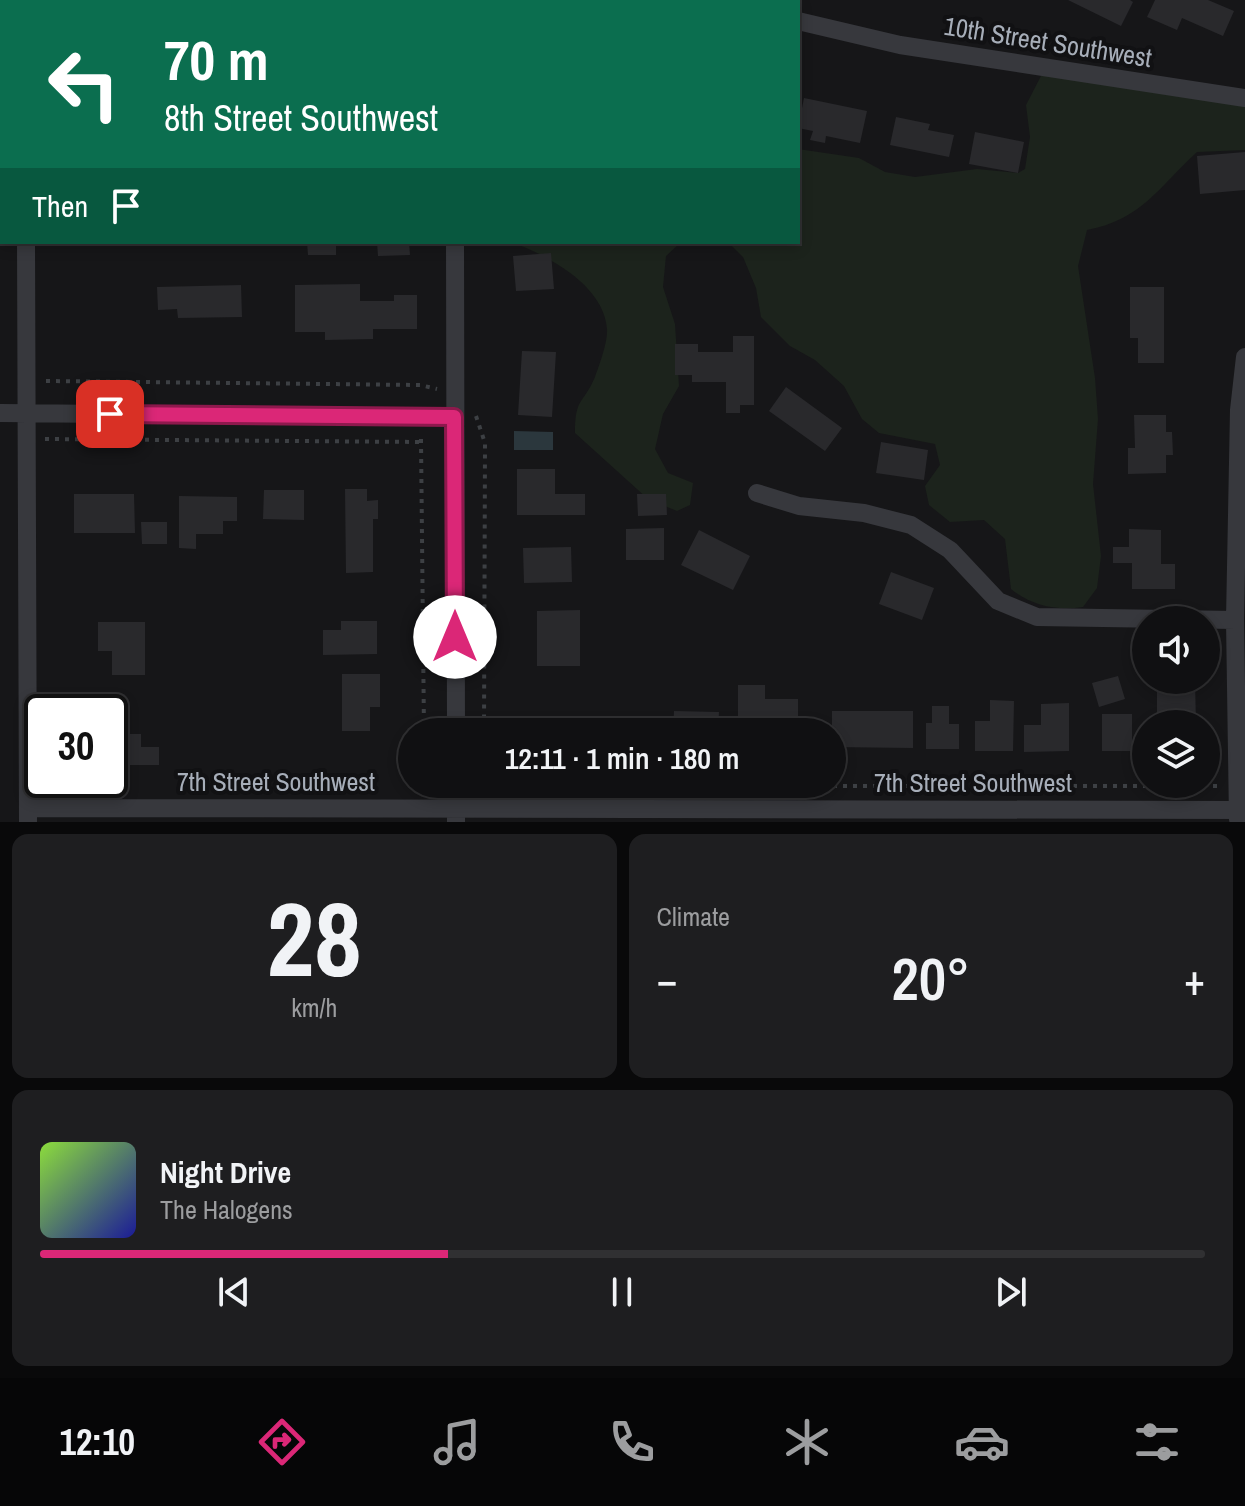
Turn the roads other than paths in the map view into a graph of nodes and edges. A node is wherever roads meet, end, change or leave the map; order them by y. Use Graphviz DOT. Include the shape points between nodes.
graph roads {
  1 [pos="800,21"];
  2 [pos="1245,98"];
  3 [pos="26,244"];
  4 [pos="455,244"];
  5 [pos="1245,357"];
  6 [pos="0,413"];
  7 [pos="27,413"];
  8 [pos="454,417"];
  9 [pos="757,493"];
  10 [pos="1235,620"];
  11 [pos="456,718"];
  12 [pos="1241,814"];
  13 [pos="28,815"];
  14 [pos="456,815"];
  1 -- 2 [label="street, 10th Street Southwest" via="900,45"];
  3 -- 7 [label="street"];
  4 -- 8 [label="street"];
  5 -- 10 [label="street"];
  6 -- 7 [label="street"];
  7 -- 8 [label="street"];
  7 -- 13 [label="street"];
  8 -- 11 [label="street"];
  9 -- 10 [label="street" via="799,506 911,525 950,550 998,601 1029,615 1064,620"];
  10 -- 12 [label="street"];
  12 -- 14 [label="street, 7th Street Southwest"];
  13 -- 14 [label="street, 7th Street Southwest"];
}
